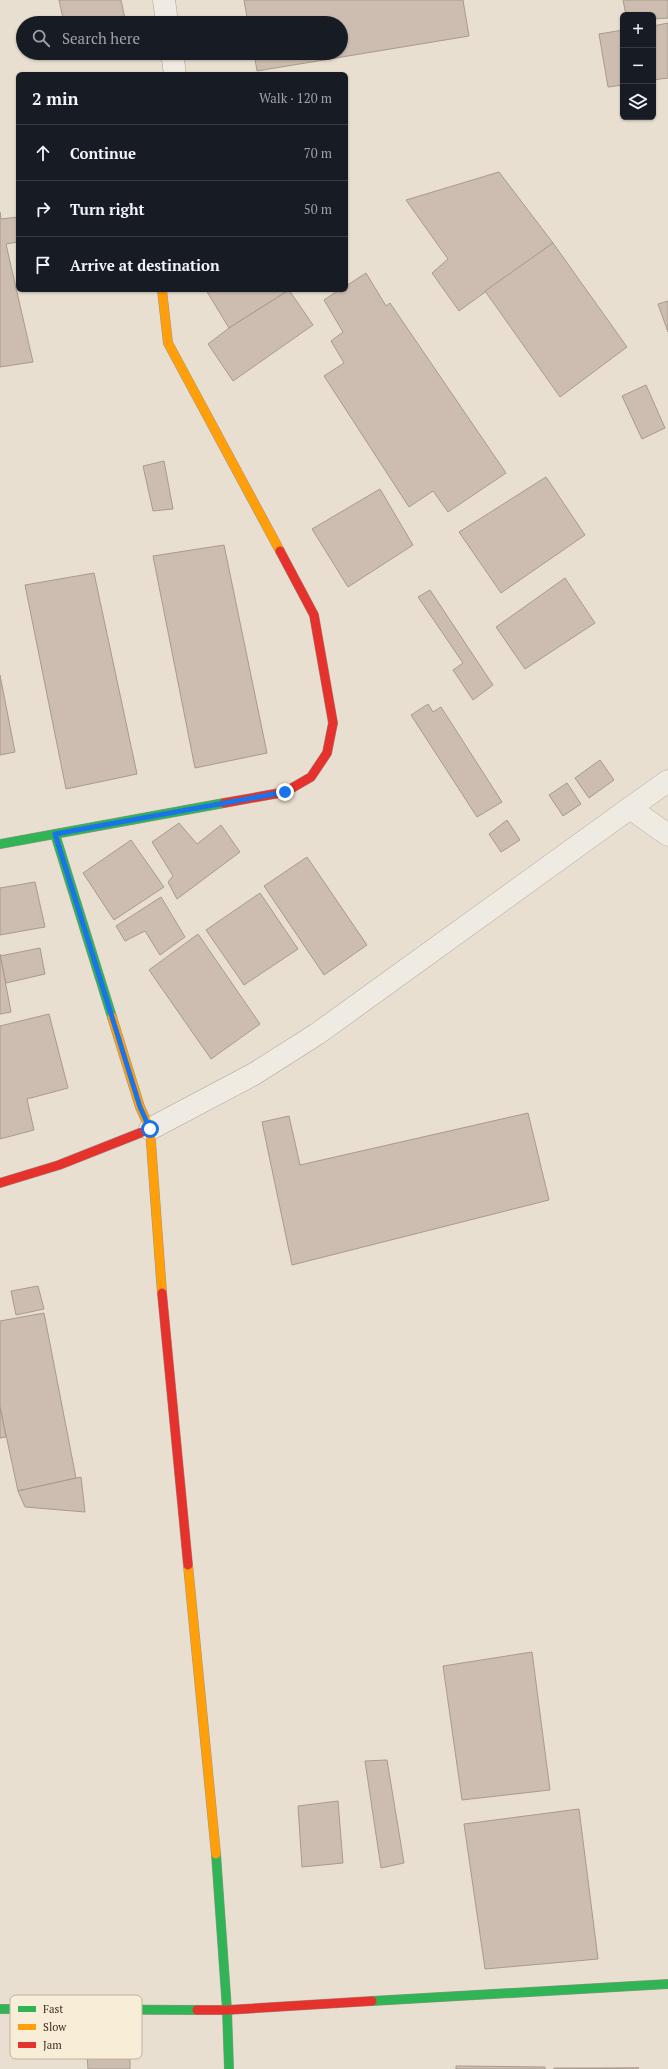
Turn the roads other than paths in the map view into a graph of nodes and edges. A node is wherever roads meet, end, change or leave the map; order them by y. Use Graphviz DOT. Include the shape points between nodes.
graph roads {
  1 [pos="164,0"];
  2 [pos="166,16"];
  3 [pos="173,60"];
  4 [pos="175,72"];
  5 [pos="162,292"];
  6 [pos="668,781"];
  7 [pos="630,808"];
  8 [pos="55,834"];
  9 [pos="668,835"];
  10 [pos="0,844"];
  11 [pos="150,1129"];
  12 [pos="0,1183"];
  13 [pos="668,1984"];
  14 [pos="0,2009"];
  15 [pos="10,2009"];
  16 [pos="142,2010"];
  17 [pos="227,2010"];
  18 [pos="229,2069"];
  1 -- 2 [label="street"];
  3 -- 4 [label="street"];
  5 -- 8 [label="street" via="168,343 314,614 333,722 327,753 310,777 285,792"];
  6 -- 7 [label="street"];
  7 -- 9 [label="street"];
  7 -- 11 [label="street" via="317,1034 254,1074"];
  8 -- 10 [label="street"];
  8 -- 11 [label="street" via="140,1107"];
  11 -- 12 [label="street" via="59,1165"];
  11 -- 17 [label="street" via="167,1353 216,1859"];
  13 -- 17 [label="street"];
  14 -- 15 [label="street"];
  16 -- 17 [label="street"];
  17 -- 18 [label="street"];
}
